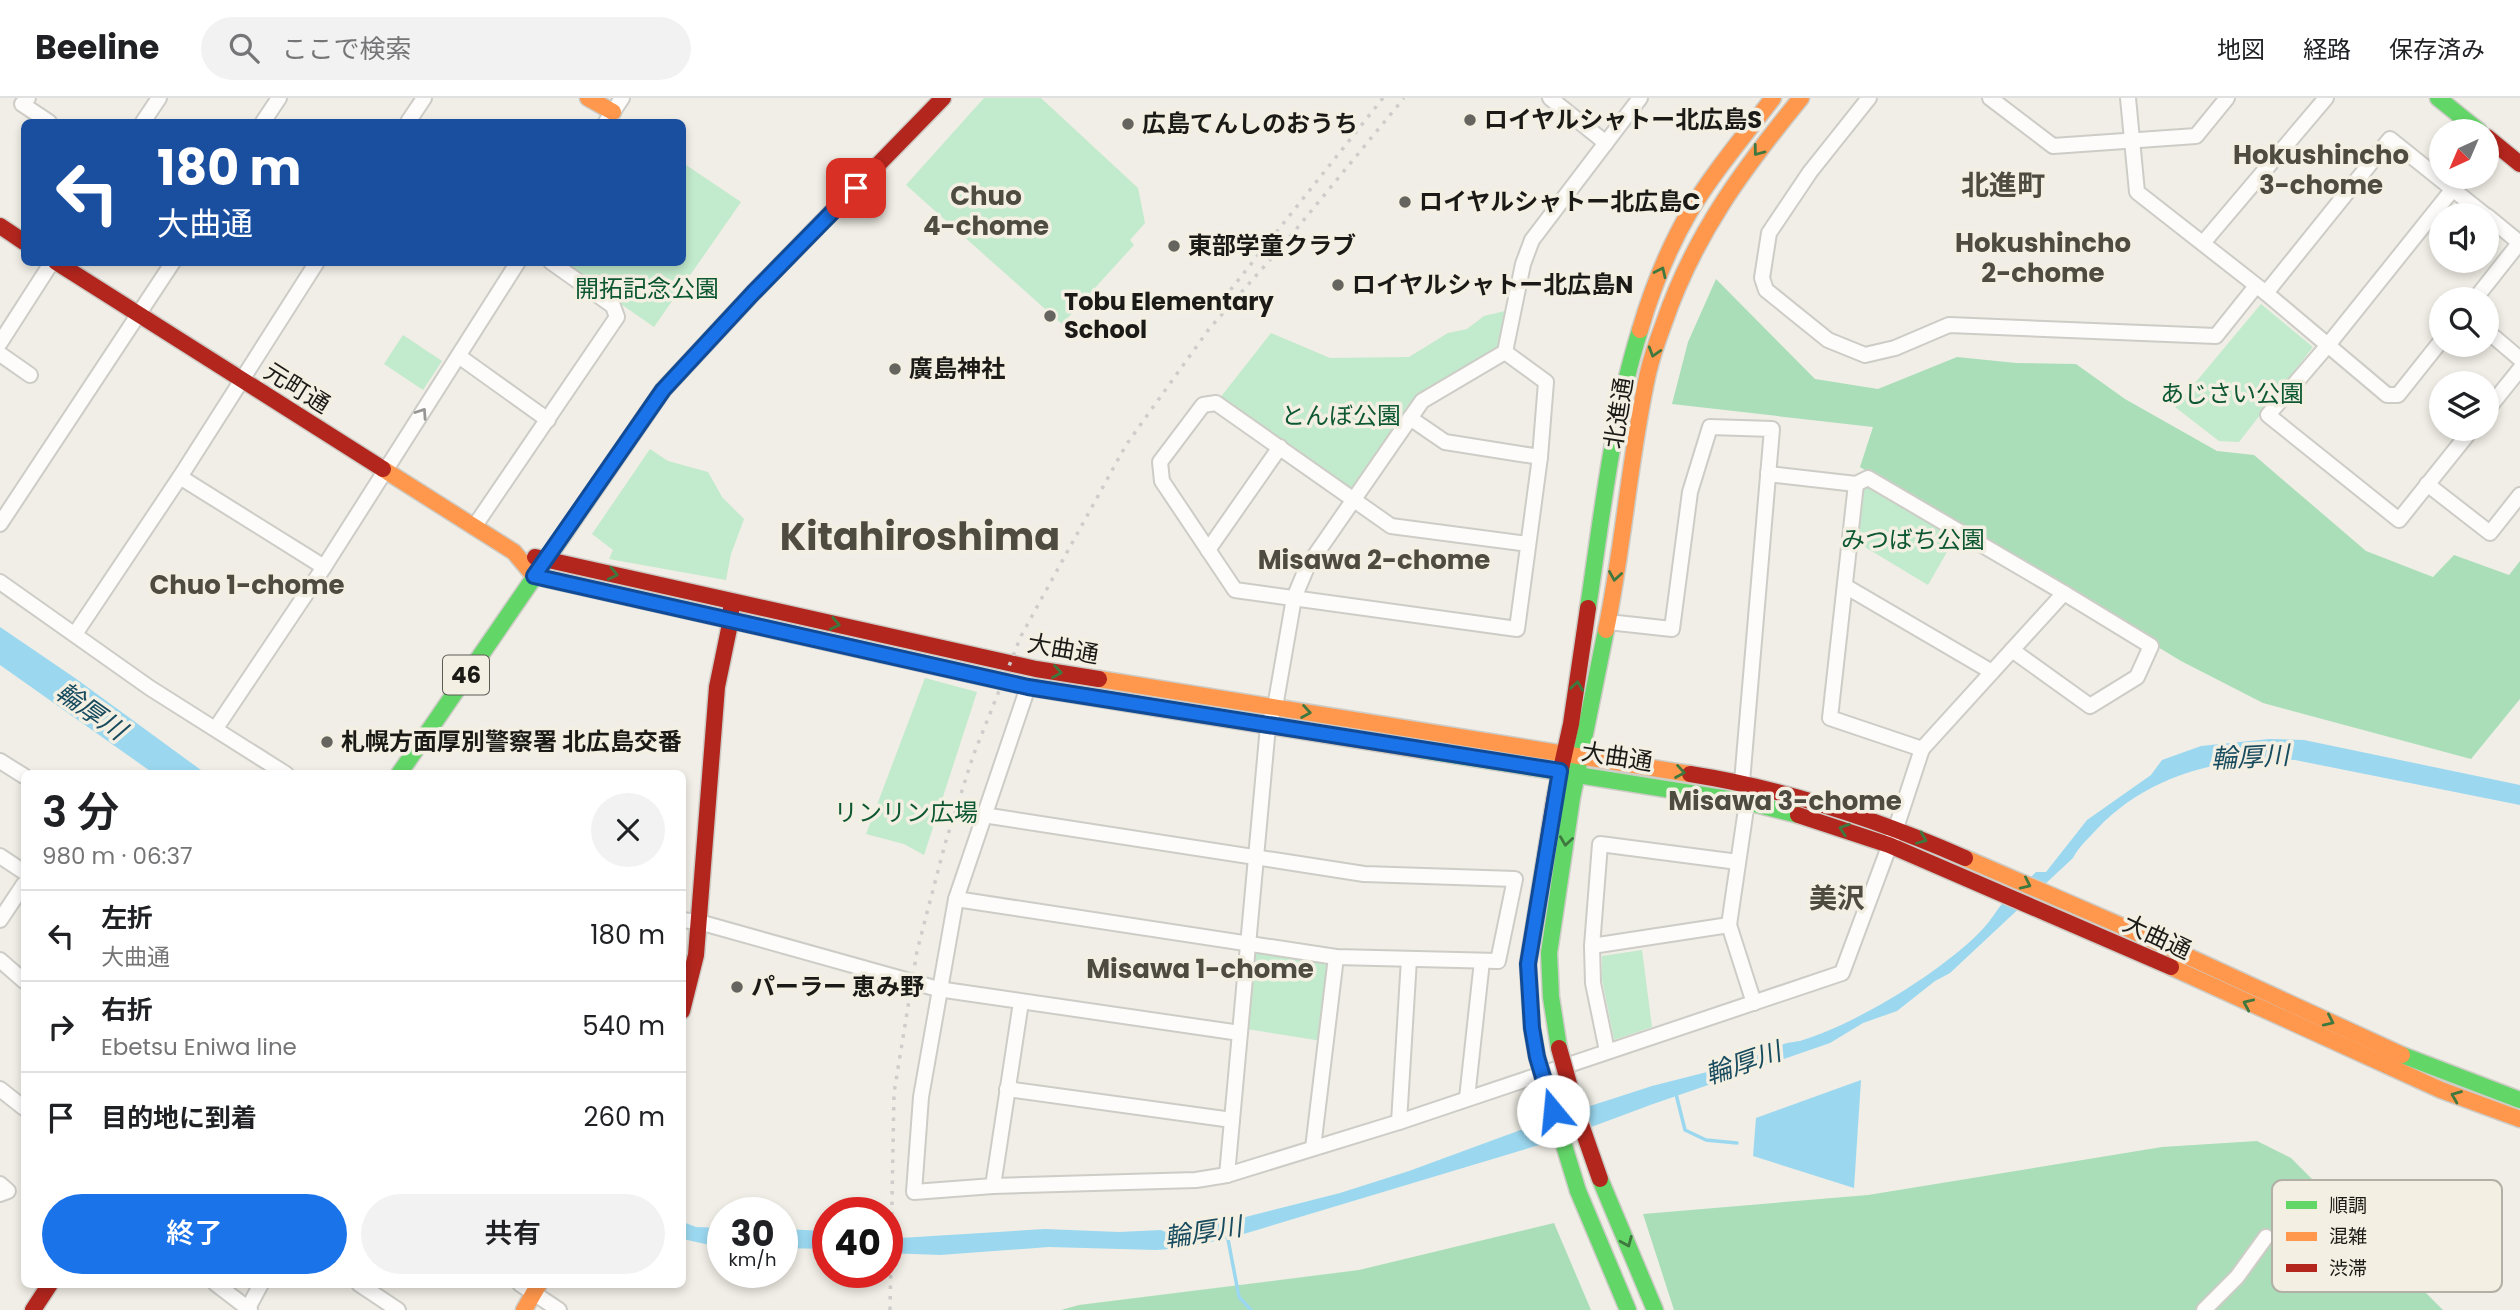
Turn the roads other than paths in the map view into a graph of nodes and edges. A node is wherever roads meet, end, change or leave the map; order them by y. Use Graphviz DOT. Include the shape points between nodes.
graph roads {
  1 [pos="28,98"];
  2 [pos="159,98"];
  3 [pos="279,98"];
  4 [pos="424,98"];
  5 [pos="588,98"];
  6 [pos="622,98"];
  7 [pos="943,98"];
  8 [pos="1550,98"];
  9 [pos="1640,98"];
  10 [pos="1773,98"];
  11 [pos="1801,98"];
  12 [pos="1869,98"];
  13 [pos="1990,98"];
  14 [pos="2128,98"];
  15 [pos="2227,98"];
  16 [pos="2326,98"];
  17 [pos="2438,98"];
  18 [pos="609,117"];
  19 [pos="44,119"];
  20 [pos="145,119"];
  21 [pos="265,119"];
  22 [pos="410,119"];
  23 [pos="2464,119"];
  24 [pos="2133,142"];
  25 [pos="1606,143"];
  26 [pos="2499,147"];
  27 [pos="2520,164"];
  28 [pos="2429,170"];
  29 [pos="2453,189"];
  30 [pos="2470,203"];
  31 [pos="0,226"];
  32 [pos="2499,226"];
  33 [pos="21,240"];
  34 [pos="2203,243"];
  35 [pos="2520,243"];
  36 [pos="51,266"];
  37 [pos="60,266"];
  38 [pos="170,266"];
  39 [pos="314,266"];
  40 [pos="516,266"];
  41 [pos="557,266"];
  42 [pos="2485,287"];
  43 [pos="2261,290"];
  44 [pos="138,316"];
  45 [pos="2499,341"];
  46 [pos="0,343"];
  47 [pos="2328,345"];
  48 [pos="1505,352"];
  49 [pos="0,354"];
  50 [pos="2429,356"];
  51 [pos="460,357"];
  52 [pos="2520,359"];
  53 [pos="2520,369"];
  54 [pos="30,374"];
  55 [pos="241,380"];
  56 [pos="2499,395"];
  57 [pos="1410,418"];
  58 [pos="548,420"];
  59 [pos="2462,441"];
  60 [pos="1280,447"];
  61 [pos="1540,457"];
  62 [pos="384,470"];
  63 [pos="1768,474"];
  64 [pos="180,477"];
  65 [pos="1856,484"];
  66 [pos="2427,484"];
  67 [pos="2520,495"];
  68 [pos="1356,499"];
  69 [pos="0,524"];
  70 [pos="474,527"];
  71 [pos="1528,544"];
  72 [pos="1208,550"];
  73 [pos="514,552"];
  74 [pos="546,559"];
  75 [pos="324,567"];
  76 [pos="534,576"];
  77 [pos="0,582"];
  78 [pos="1845,586"];
  79 [pos="2064,593"];
  80 [pos="1294,598"];
  81 [pos="731,601"];
  82 [pos="731,619"];
  83 [pos="1608,622"];
  84 [pos="75,634"];
  85 [pos="2012,650"];
  86 [pos="1992,672"];
  87 [pos="1028,687"];
  88 [pos="1275,707"];
  89 [pos="1268,726"];
  90 [pos="216,729"];
  91 [pos="1922,749"];
  92 [pos="1572,754"];
  93 [pos="0,761"];
  94 [pos="280,770"];
  95 [pos="402,770"];
  96 [pos="1569,772"];
  97 [pos="21,774"];
  98 [pos="1742,782"];
  99 [pos="1747,802"];
  100 [pos="983,815"];
  101 [pos="1896,828"];
  102 [pos="1889,845"];
  103 [pos="0,856"];
  104 [pos="1256,858"];
  105 [pos="1738,862"];
  106 [pos="21,870"];
  107 [pos="21,888"];
  108 [pos="956,900"];
  109 [pos="0,920"];
  110 [pos="686,920"];
  111 [pos="699,922"];
  112 [pos="1729,925"];
  113 [pos="1248,944"];
  114 [pos="1592,946"];
  115 [pos="1336,957"];
  116 [pos="1409,959"];
  117 [pos="0,960"];
  118 [pos="1482,961"];
  119 [pos="21,978"];
  120 [pos="938,989"];
  121 [pos="686,995"];
  122 [pos="1021,1002"];
  123 [pos="1754,1003"];
  124 [pos="1240,1033"];
  125 [pos="1607,1051"];
  126 [pos="0,1089"];
  127 [pos="1007,1089"];
  128 [pos="1467,1098"];
  129 [pos="2520,1100"];
  130 [pos="21,1106"];
  131 [pos="2520,1119"];
  132 [pos="1232,1120"];
  133 [pos="1399,1122"];
  134 [pos="1313,1148"];
  135 [pos="1227,1175"];
  136 [pos="0,1184"];
  137 [pos="993,1186"];
  138 [pos="0,1194"];
  139 [pos="2266,1237"];
  140 [pos="47,1288"];
  141 [pos="221,1288"];
  142 [pos="259,1288"];
  143 [pos="365,1288"];
  144 [pos="531,1288"];
  145 [pos="248,1309"];
  146 [pos="33,1310"];
  147 [pos="398,1310"];
  148 [pos="524,1310"];
  149 [pos="559,1310"];
  150 [pos="1628,1310"];
  151 [pos="1655,1310"];
  152 [pos="2204,1310"];
  1 -- 19 [label="street" via="22,104"];
  2 -- 20 [label="street"];
  3 -- 21 [label="street"];
  4 -- 22 [label="street"];
  5 -- 18 [label="main road"];
  6 -- 18 [label="street"];
  7 -- 74 [label="main road, 46" via="663,390"];
  8 -- 25 [label="street"];
  9 -- 25 [label="street"];
  92 -- 10 [label="main road, 北進通, one-way" via="1571,724 1629,365 1651,294 1695,204"];
  11 -- 83 [label="main road, 北進通, one-way" via="1726,193 1676,289 1648,372"];
  12 -- 43 [label="street" via="1769,233 1762,278 1766,290 1828,340 1864,355 1895,348 1949,325 2216,336"];
  13 -- 24 [label="street" via="2053,146"];
  14 -- 24 [label="street"];
  15 -- 24 [label="street" via="2196,136"];
  16 -- 34 [label="street"];
  17 -- 23 [label="main road"];
  24 -- 34 [label="street" via="2137,192"];
  25 -- 48 [label="street" via="1532,240"];
  26 -- 27 [label="main road"];
  28 -- 43 [label="street" via="2390,139"];
  29 -- 30 [label="street"];
  29 -- 47 [label="street"];
  31 -- 33 [label="main road"];
  32 -- 35 [label="street"];
  34 -- 43 [label="street"];
  35 -- 42 [label="street"];
  36 -- 46 [label="street"];
  37 -- 44 [label="main road, 元町通"];
  38 -- 44 [label="street"];
  39 -- 55 [label="street"];
  40 -- 51 [label="street"];
  41 -- 58 [label="street" via="613,306 617,317"];
  43 -- 47 [label="street"];
  44 -- 55 [label="main road, 元町通"];
  44 -- 69 [label="street"];
  45 -- 52 [label="street"];
  47 -- 50 [label="street" via="2387,395 2398,395"];
  47 -- 66 [label="street" via="2268,415 2399,520"];
  48 -- 57 [label="street" via="1422,401"];
  48 -- 61 [label="street" via="1546,382"];
  49 -- 54 [label="street"];
  51 -- 58 [label="street"];
  62 -- 51 [label="street, one-way"];
  53 -- 56 [label="street"];
  55 -- 62 [label="main road, 元町通"];
  55 -- 64 [label="street"];
  57 -- 61 [label="street" via="1445,442"];
  57 -- 68 [label="street"];
  58 -- 70 [label="street"];
  59 -- 66 [label="street"];
  60 -- 68 [label="street"];
  60 -- 72 [label="street"];
  60 -- 72 [label="street" via="1216,402 1203,405 1160,462 1162,481"];
  61 -- 71 [label="street"];
  62 -- 70 [label="main road, 元町通"];
  62 -- 75 [label="street"];
  63 -- 65 [label="street"];
  63 -- 83 [label="street" via="1772,429 1710,426 1690,492 1672,629"];
  63 -- 98 [label="street"];
  64 -- 75 [label="street"];
  64 -- 84 [label="street"];
  65 -- 78 [label="street"];
  65 -- 79 [label="street" via="1868,478"];
  66 -- 67 [label="street" via="2490,533"];
  68 -- 71 [label="street" via="1391,526"];
  68 -- 80 [label="street" via="1307,567"];
  70 -- 73 [label="main road, 元町通"];
  71 -- 80 [label="street" via="1517,629"];
  72 -- 80 [label="street" via="1235,590"];
  73 -- 74 [label="main road, 大曲通"];
  73 -- 76 [label="main road"];
  74 -- 76 [label="main road, 46"];
  74 -- 81 [label="main road, 大曲通, one-way"];
  75 -- 90 [label="street"];
  76 -- 82 [label="main road, 大曲通"];
  76 -- 95 [label="main road, 46"];
  77 -- 84 [label="street"];
  78 -- 86 [label="street"];
  78 -- 91 [label="street" via="1830,718"];
  79 -- 85 [label="street"];
  79 -- 85 [label="street" via="2151,646 2137,677 2090,706"];
  80 -- 88 [label="street"];
  81 -- 82 [label="main road"];
  81 -- 88 [label="main road, 大曲通, one-way" via="1036,669"];
  82 -- 87 [label="main road, 大曲通"];
  82 -- 111 [label="main road" via="717,687"];
  83 -- 92 [label="main road, 北進通"];
  84 -- 90 [label="street"];
  85 -- 86 [label="street"];
  86 -- 91 [label="street"];
  87 -- 89 [label="main road, 大曲通"];
  87 -- 100 [label="street"];
  88 -- 89 [label="street"];
  88 -- 92 [label="main road, 大曲通, one-way"];
  89 -- 96 [label="main road, 大曲通"];
  89 -- 104 [label="street"];
  90 -- 94 [label="street"];
  91 -- 101 [label="street"];
  92 -- 96 [label="main road"];
  92 -- 98 [label="main road, 大曲通, one-way"];
  93 -- 97 [label="street"];
  96 -- 99 [label="main road, 大曲通"];
  96 -- 150 [label="main road, bridge" via="1528,964 1532,1028 1578,1191"];
  96 -- 151 [label="main road, one-way, bridge" via="1549,953 1559,1048 1600,1179"];
  98 -- 99 [label="street"];
  98 -- 101 [label="main road, 大曲通"];
  102 -- 99 [label="main road, 大曲通, one-way" via="1819,820"];
  99 -- 105 [label="street"];
  100 -- 104 [label="street"];
  100 -- 108 [label="street"];
  101 -- 102 [label="street"];
  101 -- 129 [label="main road, 大曲通, one-way" via="2410,1059"];
  102 -- 123 [label="street" via="1842,973"];
  131 -- 102 [label="main road, 大曲通, one-way" via="2430,1085"];
  103 -- 106 [label="street"];
  104 -- 113 [label="street"];
  104 -- 118 [label="street" via="1364,874 1515,879 1498,961"];
  105 -- 112 [label="street"];
  105 -- 114 [label="street" via="1600,844"];
  107 -- 109 [label="street"];
  108 -- 113 [label="street"];
  108 -- 120 [label="street"];
  110 -- 111 [label="street"];
  111 -- 120 [label="street"];
  111 -- 121 [label="main road"];
  112 -- 114 [label="street"];
  112 -- 123 [label="street"];
  113 -- 115 [label="street"];
  113 -- 124 [label="street"];
  114 -- 125 [label="street" via="1593,983"];
  115 -- 116 [label="street"];
  115 -- 134 [label="street"];
  116 -- 118 [label="street"];
  116 -- 133 [label="street"];
  117 -- 119 [label="street"];
  118 -- 128 [label="street"];
  120 -- 122 [label="street"];
  120 -- 137 [label="street" via="921,1097 914,1192"];
  122 -- 124 [label="street"];
  122 -- 127 [label="street"];
  123 -- 125 [label="street"];
  124 -- 132 [label="street"];
  125 -- 128 [label="street"];
  126 -- 130 [label="street"];
  127 -- 132 [label="street"];
  127 -- 137 [label="street"];
  128 -- 133 [label="street"];
  132 -- 135 [label="street"];
  133 -- 134 [label="street"];
  134 -- 135 [label="street"];
  135 -- 137 [label="street" via="1196,1180"];
  136 -- 138 [label="street" via="8,1191"];
  139 -- 152 [label="street"];
  140 -- 146 [label="main road"];
  141 -- 145 [label="street"];
  142 -- 145 [label="street"];
  143 -- 147 [label="street"];
  144 -- 148 [label="main road"];
  144 -- 149 [label="street"];
}
